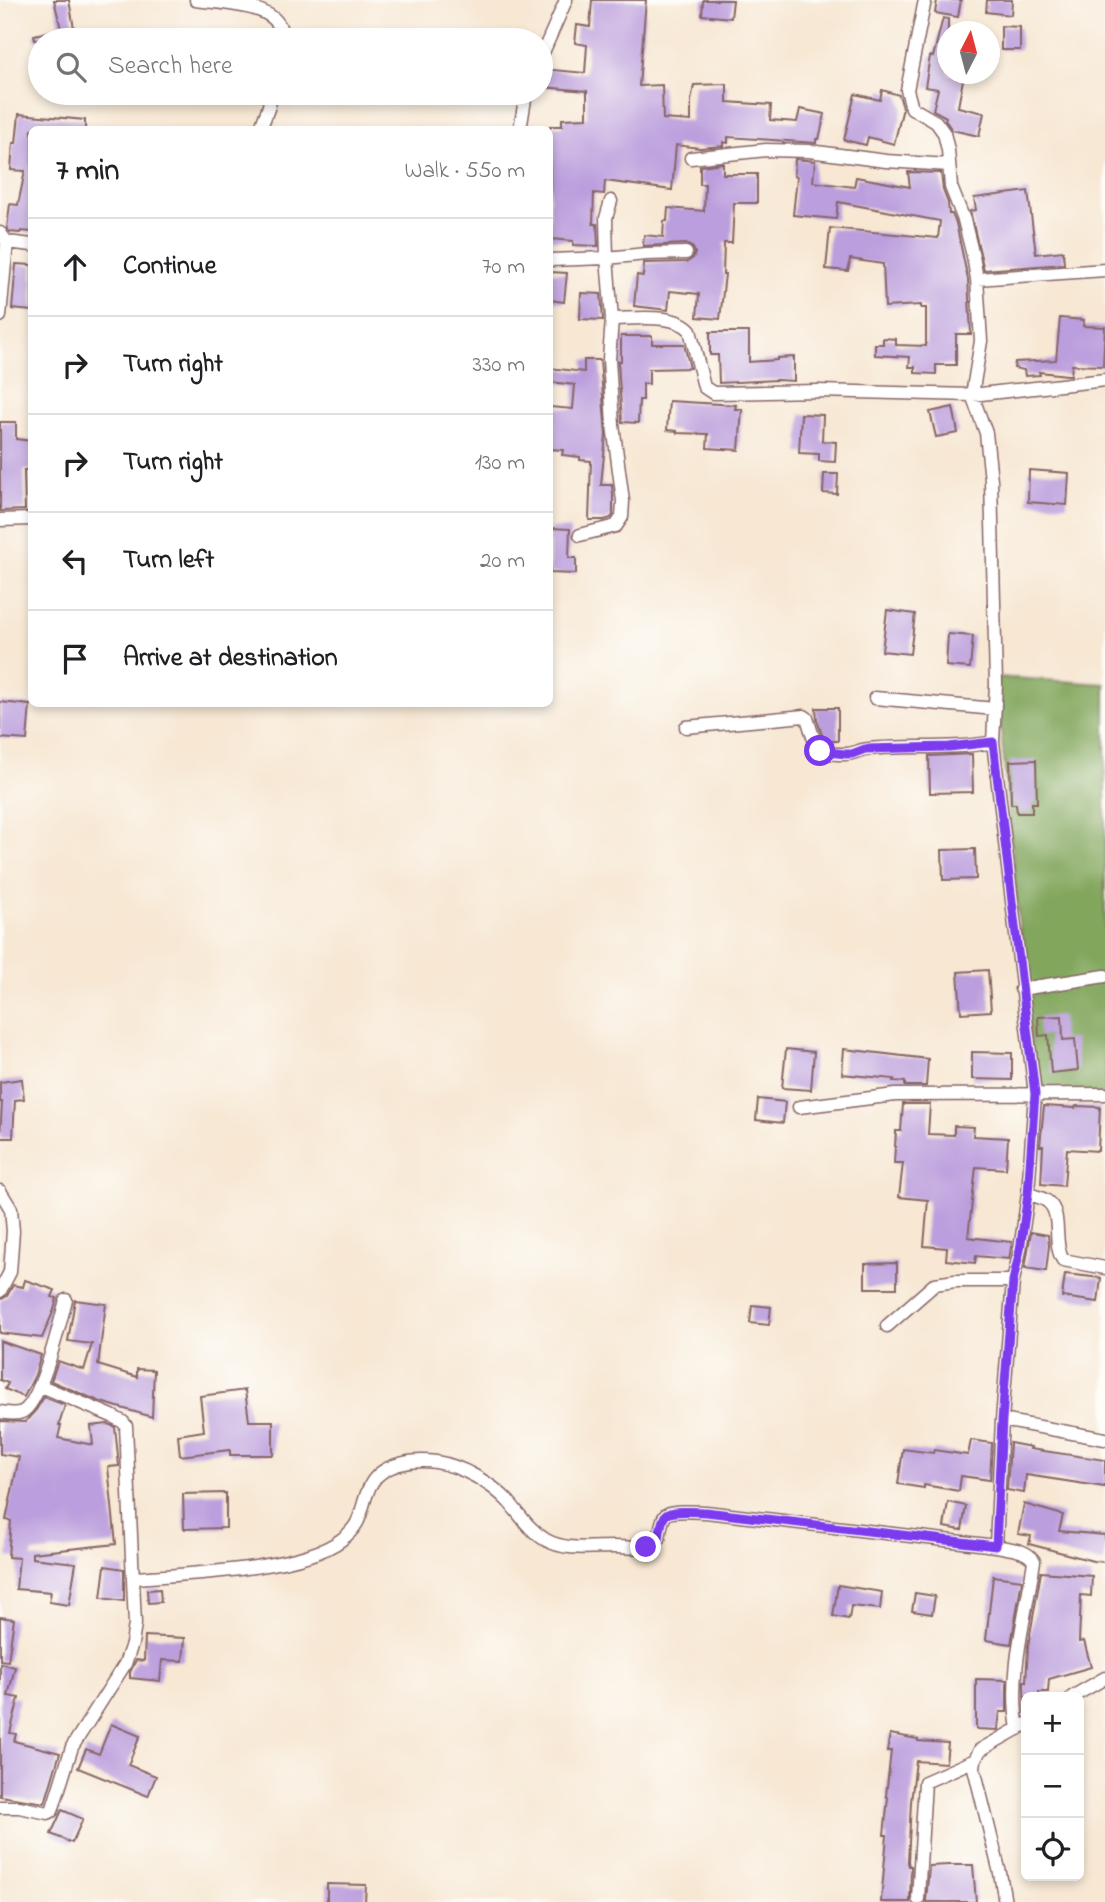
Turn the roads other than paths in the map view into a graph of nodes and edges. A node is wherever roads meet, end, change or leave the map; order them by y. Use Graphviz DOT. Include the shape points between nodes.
graph roads {
  1 [pos="196,0"];
  2 [pos="566,0"];
  3 [pos="925,0"];
  4 [pos="282,28"];
  5 [pos="553,30"];
  6 [pos="269,105"];
  7 [pos="524,105"];
  8 [pos="262,126"];
  9 [pos="521,126"];
  10 [pos="691,158"];
  11 [pos="949,165"];
  12 [pos="611,201"];
  13 [pos="4,238"];
  14 [pos="28,244"];
  15 [pos="686,253"];
  16 [pos="607,258"];
  17 [pos="553,260"];
  18 [pos="1105,270"];
  19 [pos="977,279"];
  20 [pos="0,316"];
  21 [pos="612,319"];
  22 [pos="1105,380"];
  23 [pos="972,395"];
  24 [pos="28,519"];
  25 [pos="0,520"];
  26 [pos="580,535"];
  27 [pos="875,698"];
  28 [pos="995,709"];
  29 [pos="686,727"];
  30 [pos="993,742"];
  31 [pos="1105,976"];
  32 [pos="1021,989"];
  33 [pos="1035,1094"];
  34 [pos="1105,1094"];
  35 [pos="799,1107"];
  36 [pos="0,1191"];
  37 [pos="1028,1194"];
  38 [pos="1105,1268"];
  39 [pos="1013,1281"];
  40 [pos="0,1291"];
  41 [pos="66,1300"];
  42 [pos="887,1326"];
  43 [pos="39,1385"];
  44 [pos="0,1412"];
  45 [pos="1002,1420"];
  46 [pos="1105,1439"];
  47 [pos="996,1546"];
  48 [pos="134,1578"];
  49 [pos="1105,1678"];
  50 [pos="1081,1692"];
  51 [pos="1021,1724"];
  52 [pos="1021,1727"];
  53 [pos="975,1760"];
  54 [pos="0,1807"];
  55 [pos="918,1899"];
  56 [pos="1005,1902"];
  1 -- 4 [label="street" via="260,10"];
  2 -- 5 [label="street"];
  3 -- 11 [label="street" via="907,90 912,108 936,122 944,133"];
  6 -- 8 [label="street"];
  7 -- 9 [label="street"];
  10 -- 11 [label="street" via="766,150"];
  11 -- 19 [label="street"];
  12 -- 16 [label="street" via="606,218"];
  13 -- 14 [label="street"];
  13 -- 20 [label="street"];
  15 -- 16 [label="street"];
  16 -- 17 [label="street"];
  16 -- 21 [label="street"];
  18 -- 19 [label="street"];
  19 -- 23 [label="street" via="981,341"];
  21 -- 23 [label="street" via="684,323 690,330 704,387 713,393"];
  21 -- 26 [label="street" via="609,359 622,517 616,526"];
  22 -- 23 [label="street"];
  23 -- 28 [label="street" via="986,432 991,480"];
  24 -- 25 [label="street"];
  27 -- 28 [label="street"];
  28 -- 30 [label="street"];
  29 -- 30 [label="street" via="804,716 817,749 845,754"];
  30 -- 32 [label="street"];
  31 -- 32 [label="street"];
  32 -- 33 [label="street"];
  33 -- 34 [label="street"];
  33 -- 35 [label="street" via="895,1095"];
  33 -- 37 [label="street"];
  36 -- 40 [label="street" via="11,1209 13,1231 10,1272"];
  37 -- 38 [label="street" via="1045,1200 1055,1211 1063,1260"];
  37 -- 39 [label="street"];
  39 -- 42 [label="street" via="935,1284"];
  39 -- 45 [label="street"];
  41 -- 43 [label="street"];
  43 -- 44 [label="street" via="22,1412"];
  43 -- 48 [label="street" via="126,1426"];
  45 -- 46 [label="street"];
  45 -- 47 [label="street"];
  47 -- 48 [label="street" via="675,1512 664,1516 659,1539 646,1547 569,1547 545,1540 496,1490 468,1472 438,1462 411,1461 376,1478 358,1524 326,1549 287,1562"];
  47 -- 51 [label="street" via="1025,1552 1034,1561 1014,1682 1014,1708"];
  48 -- 54 [label="street" via="132,1644 125,1664 72,1747 54,1807 48,1813"];
  49 -- 50 [label="street"];
  52 -- 53 [label="street" via="980,1750"];
  53 -- 55 [label="street" via="925,1783"];
  53 -- 56 [label="street"];
}
